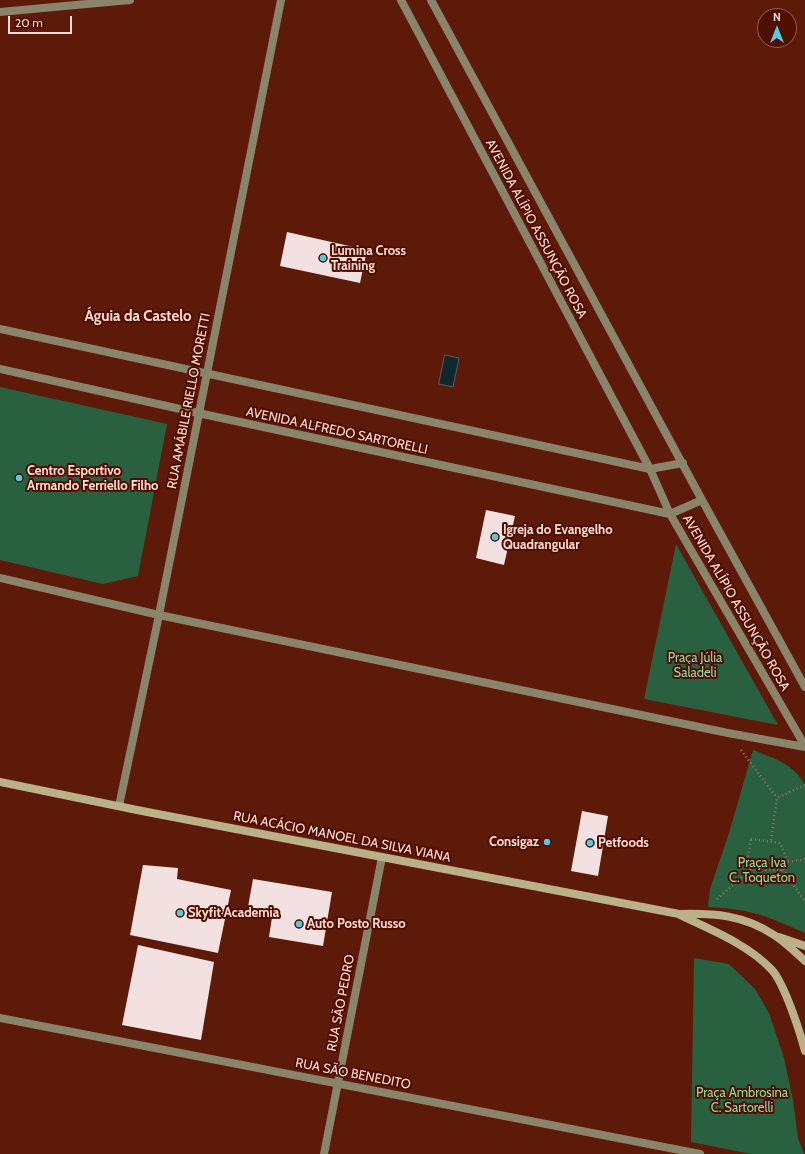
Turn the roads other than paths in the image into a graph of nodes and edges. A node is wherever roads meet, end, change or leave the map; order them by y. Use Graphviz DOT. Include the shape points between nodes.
graph roads {
  1 [pos="130,0"];
  2 [pos="281,0"];
  3 [pos="401,0"];
  4 [pos="431,0"];
  5 [pos="0,12"];
  6 [pos="0,329"];
  7 [pos="0,369"];
  8 [pos="206,374"];
  9 [pos="198,413"];
  10 [pos="682,463"];
  11 [pos="650,469"];
  12 [pos="702,500"];
  13 [pos="670,514"];
  14 [pos="0,578"];
  15 [pos="159,615"];
  16 [pos="805,687"];
  17 [pos="805,746"];
  18 [pos="0,782"];
  19 [pos="119,806"];
  20 [pos="382,857"];
  21 [pos="679,914"];
  22 [pos="774,935"];
  23 [pos="805,946"];
  24 [pos="805,960"];
  25 [pos="0,1018"];
  26 [pos="805,1051"];
  27 [pos="338,1083"];
  28 [pos="324,1154"];
  29 [pos="700,1154"];
  1 -- 5 [label="street"];
  2 -- 8 [label="street, RUA AMÁBILE RIELLO MORETTI"];
  3 -- 11 [label="street, AVENIDA ALÍPIO ASSUNÇÃO ROSA"];
  4 -- 10 [label="street, AVENIDA ALÍPIO ASSUNÇÃO ROSA"];
  6 -- 8 [label="street"];
  7 -- 9 [label="street, AVENIDA ALFREDO SARTORELLI"];
  8 -- 9 [label="street, RUA AMÁBILE RIELLO MORETTI"];
  8 -- 11 [label="street"];
  9 -- 13 [label="street, AVENIDA ALFREDO SARTORELLI"];
  9 -- 15 [label="street, RUA AMÁBILE RIELLO MORETTI"];
  10 -- 11 [label="street"];
  10 -- 12 [label="street, AVENIDA ALÍPIO ASSUNÇÃO ROSA"];
  11 -- 13 [label="street, AVENIDA ALÍPIO ASSUNÇÃO ROSA"];
  12 -- 13 [label="street, AVENIDA ALÍPIO ASSUNÇÃO ROSA"];
  12 -- 16 [label="street, AVENIDA ALÍPIO ASSUNÇÃO ROSA"];
  13 -- 17 [label="street, AVENIDA ALÍPIO ASSUNÇÃO ROSA"];
  14 -- 15 [label="street"];
  15 -- 17 [label="street" via="728,733"];
  15 -- 19 [label="street, RUA AMÁBILE RIELLO MORETTI"];
  18 -- 19 [label="main road, RUA ACÁCIO MANOEL DA SILVA VIANA"];
  19 -- 20 [label="main road, RUA ACÁCIO MANOEL DA SILVA VIANA"];
  20 -- 21 [label="main road, RUA ACÁCIO MANOEL DA SILVA VIANA"];
  20 -- 27 [label="street, RUA SÃO PEDRO"];
  21 -- 22 [label="main road" via="702,913 732,917"];
  21 -- 26 [label="main road" via="741,945 772,970 783,990"];
  22 -- 23 [label="main road"];
  22 -- 24 [label="main road"];
  25 -- 27 [label="street, RUA SÃO BENEDITO"];
  27 -- 28 [label="street, RUA SÃO PEDRO"];
  27 -- 29 [label="street, RUA SÃO BENEDITO"];
}
